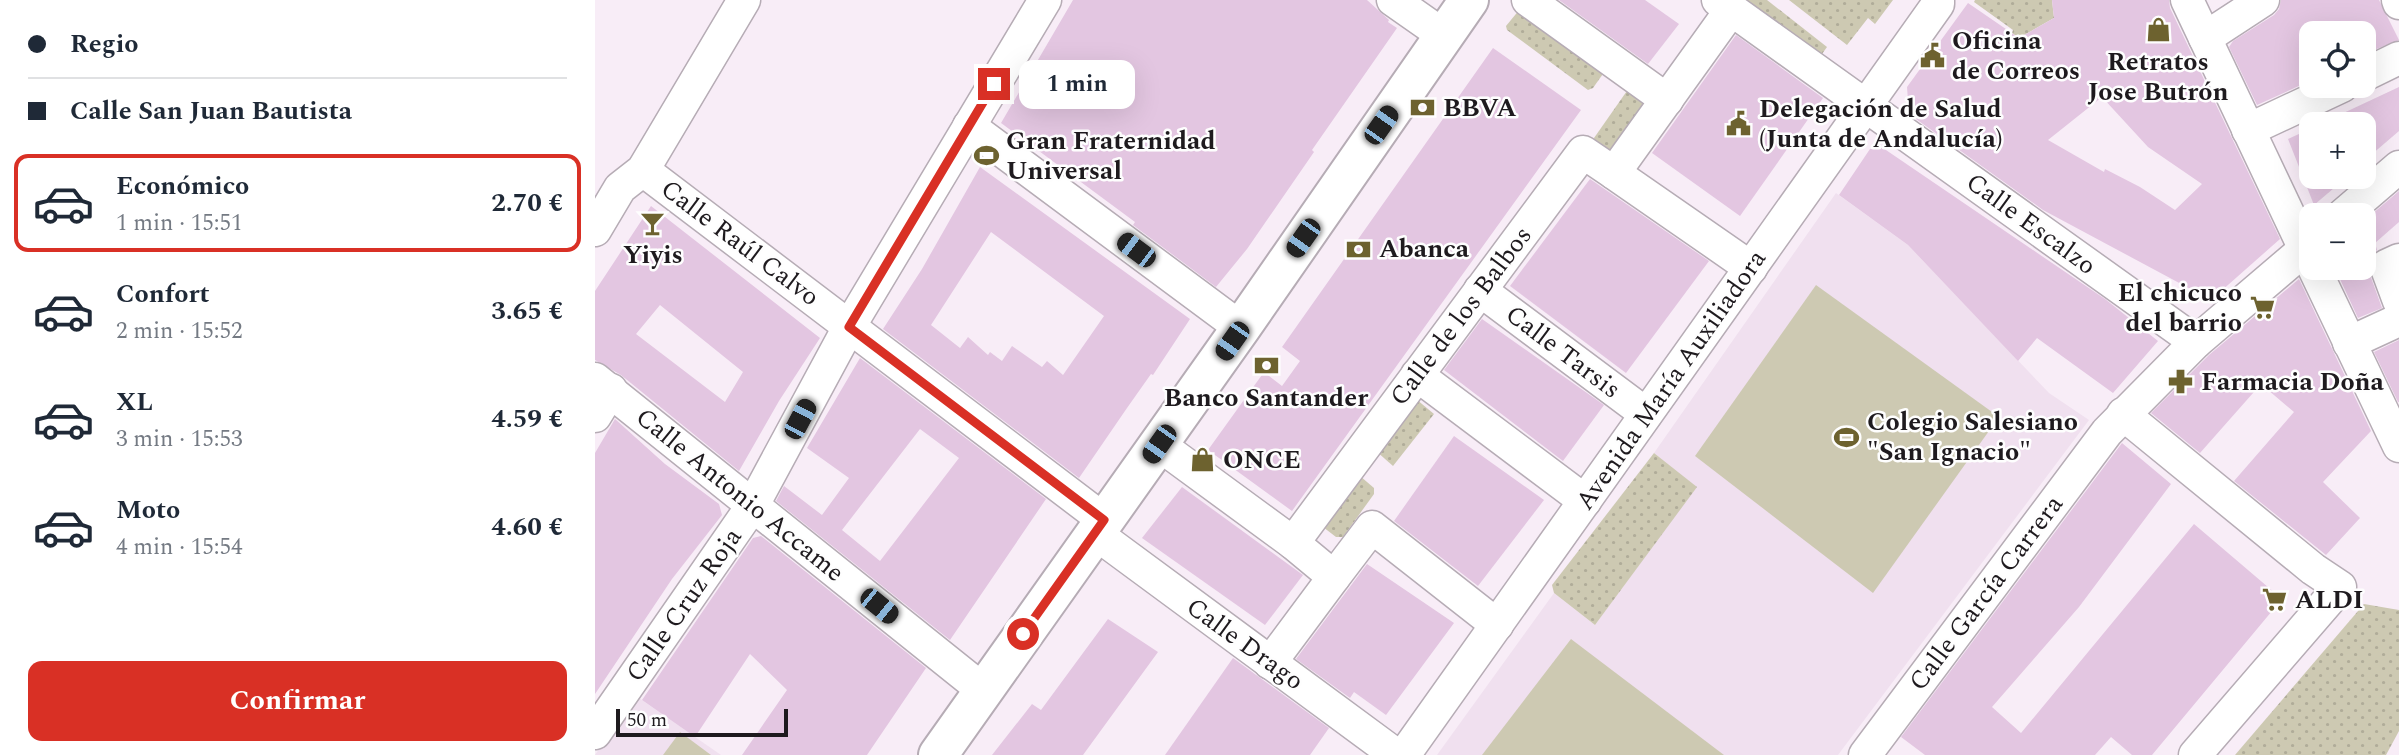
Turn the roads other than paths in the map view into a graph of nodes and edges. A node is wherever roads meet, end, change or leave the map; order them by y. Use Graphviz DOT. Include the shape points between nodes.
graph roads {
  1 [pos="744,0"];
  2 [pos="1045,0"];
  3 [pos="1393,0"];
  4 [pos="1469,0"];
  5 [pos="1528,0"];
  6 [pos="2187,0"];
  7 [pos="2263,0"];
  8 [pos="1938,2"];
  9 [pos="1724,5"];
  10 [pos="1443,35"];
  11 [pos="2205,38"];
  12 [pos="2399,58"];
  13 [pos="2376,69"];
  14 [pos="2316,98"];
  15 [pos="1667,100"];
  16 [pos="1866,106"];
  17 [pos="969,126"];
  18 [pos="2248,130"];
  19 [pos="2399,167"];
  20 [pos="643,170"];
  21 [pos="1614,173"];
  22 [pos="2357,203"];
  23 [pos="595,230"];
  24 [pos="2299,234"];
  25 [pos="2395,256"];
  26 [pos="2299,264"];
  27 [pos="1751,268"];
  28 [pos="2321,280"];
  29 [pos="1480,290"];
  30 [pos="2399,301"];
  31 [pos="2399,320"];
  32 [pos="849,327"];
  33 [pos="1241,328"];
  34 [pos="2196,342"];
  35 [pos="2349,343"];
  36 [pos="1417,375"];
  37 [pos="600,395"];
  38 [pos="1646,414"];
  39 [pos="2123,414"];
  40 [pos="1159,444"];
  41 [pos="2399,446"];
  42 [pos="1585,501"];
  43 [pos="753,505"];
  44 [pos="1100,526"];
  45 [pos="1293,543"];
  46 [pos="1334,577"];
  47 [pos="1497,625"];
  48 [pos="1271,663"];
  49 [pos="983,690"];
  50 [pos="595,733"];
  51 [pos="1870,753"];
  52 [pos="938,755"];
  53 [pos="1395,755"];
  54 [pos="1404,755"];
  55 [pos="2195,755"];
  1 -- 20 [label="street"];
  2 -- 17 [label="street, Calle Cruz Roja"];
  3 -- 10 [label="street"];
  4 -- 10 [label="main road"];
  5 -- 15 [label="street"];
  6 -- 11 [label="street"];
  7 -- 11 [label="street"];
  8 -- 16 [label="street, Avenida María Auxiliadora"];
  9 -- 15 [label="street"];
  9 -- 16 [label="street, Calle Escalzo"];
  10 -- 33 [label="main road"];
  11 -- 18 [label="street"];
  12 -- 13 [label="street"];
  14 -- 18 [label="street"];
  15 -- 21 [label="street"];
  16 -- 27 [label="street, Avenida María Auxiliadora"];
  16 -- 34 [label="street, Calle Escalzo"];
  17 -- 32 [label="street, Calle Cruz Roja"];
  17 -- 33 [label="street"];
  18 -- 24 [label="street"];
  19 -- 22 [label="street"];
  20 -- 23 [label="street" via="620,188"];
  20 -- 32 [label="street, Calle Raúl Calvo"];
  21 -- 27 [label="street"];
  21 -- 29 [label="street, Calle de los Balbos" via="1583,152"];
  25 -- 30 [label="street"];
  26 -- 34 [label="street, Calle García Carrera"];
  27 -- 38 [label="street, Avenida María Auxiliadora"];
  28 -- 35 [label="street"];
  29 -- 36 [label="street, Calle de los Balbos"];
  29 -- 38 [label="street, Calle Tarsis"];
  31 -- 35 [label="street"];
  32 -- 43 [label="street, Calle Cruz Roja"];
  32 -- 44 [label="street, Calle Raúl Calvo"];
  33 -- 40 [label="main road"];
  34 -- 39 [label="street, Calle García Carrera"];
  35 -- 41 [label="street"];
  36 -- 42 [label="street"];
  36 -- 45 [label="street, Calle de los Balbos"];
  37 -- 43 [label="street, Calle Antonio Accame"];
  38 -- 42 [label="street, Avenida María Auxiliadora"];
  39 -- 51 [label="street, Calle García Carrera"];
  39 -- 55 [label="street" via="2340,587"];
  40 -- 44 [label="main road"];
  40 -- 45 [label="street"];
  42 -- 47 [label="street, Avenida María Auxiliadora"];
  43 -- 49 [label="street, Calle Antonio Accame"];
  43 -- 50 [label="street, Calle Cruz Roja"];
  44 -- 48 [label="street, Calle Drago"];
  44 -- 49 [label="main road"];
  45 -- 46 [label="street"];
  46 -- 47 [label="street" via="1372,527"];
  46 -- 48 [label="street"];
  47 -- 54 [label="street, Avenida María Auxiliadora"];
  48 -- 53 [label="street, Calle Drago"];
  49 -- 52 [label="main road"];
}
